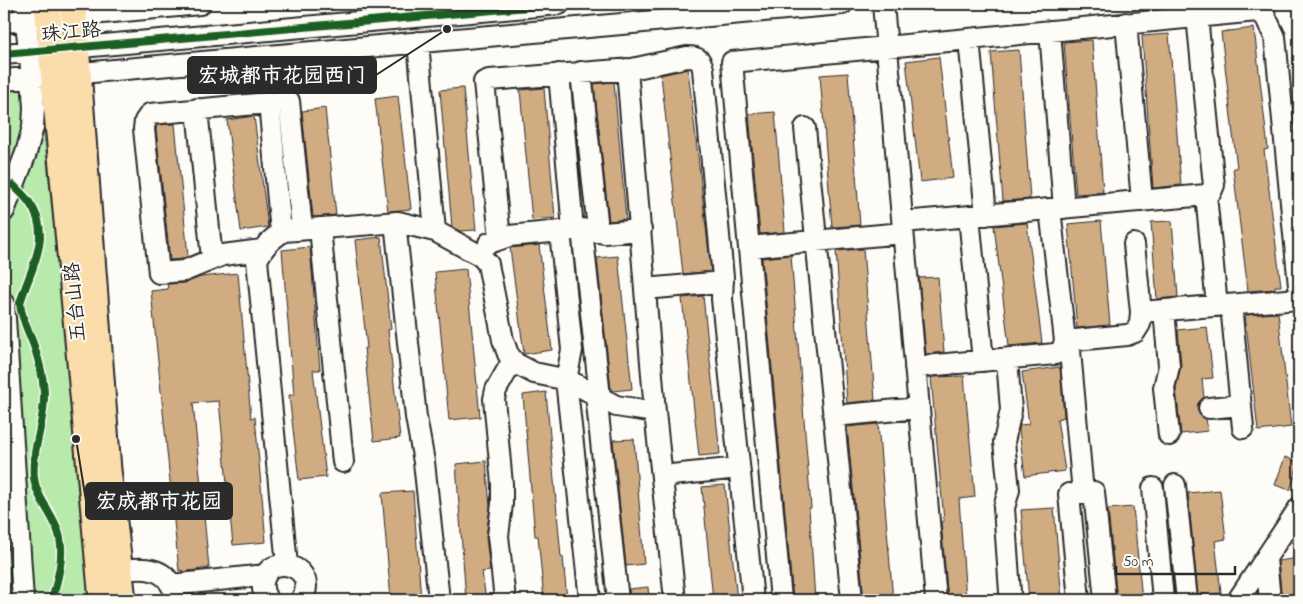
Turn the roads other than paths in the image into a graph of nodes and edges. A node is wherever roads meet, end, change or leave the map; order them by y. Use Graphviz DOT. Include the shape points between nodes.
graph roads {
  1 [pos="200,4"];
  2 [pos="559,4"];
  3 [pos="842,4"];
  4 [pos="883,4"];
  5 [pos="164,7"];
  6 [pos="74,10"];
  7 [pos="36,11"];
  8 [pos="1198,16"];
  9 [pos="4,22"];
  10 [pos="1126,23"];
  11 [pos="1050,30"];
  12 [pos="168,39"];
  13 [pos="969,39"];
  14 [pos="418,42"];
  15 [pos="77,47"];
  16 [pos="887,47"];
  17 [pos="40,50"];
  18 [pos="4,54"];
  19 [pos="627,69"];
  20 [pos="78,72"];
  21 [pos="582,72"];
  22 [pos="558,74"];
  23 [pos="42,76"];
  24 [pos="4,80"];
  25 [pos="268,102"];
  26 [pos="197,109"];
  27 [pos="805,128"];
  28 [pos="1293,150"];
  29 [pos="1206,195"];
  30 [pos="1142,201"];
  31 [pos="1057,208"];
  32 [pos="4,211"];
  33 [pos="978,215"];
  34 [pos="395,222"];
  35 [pos="311,228"];
  36 [pos="903,228"];
  37 [pos="577,230"];
  38 [pos="641,230"];
  39 [pos="435,231"];
  40 [pos="281,233"];
  41 [pos="500,238"];
  42 [pos="817,241"];
  43 [pos="1134,244"];
  44 [pos="749,247"];
  45 [pos="262,250"];
  46 [pos="475,253"];
  47 [pos="212,259"];
  48 [pos="723,282"];
  49 [pos="1299,286"];
  50 [pos="645,289"];
  51 [pos="1299,299"];
  52 [pos="4,303"];
  53 [pos="1224,305"];
  54 [pos="1164,310"];
  55 [pos="1141,312"];
  56 [pos="1067,340"];
  57 [pos="1006,359"];
  58 [pos="513,360"];
  59 [pos="983,361"];
  60 [pos="915,367"];
  61 [pos="566,380"];
  62 [pos="598,396"];
  63 [pos="1241,405"];
  64 [pos="919,408"];
  65 [pos="1210,408"];
  66 [pos="655,412"];
  67 [pos="834,416"];
  68 [pos="1243,428"];
  69 [pos="1169,435"];
  70 [pos="343,462"];
  71 [pos="739,468"];
  72 [pos="662,476"];
  73 [pos="1175,484"];
  74 [pos="1152,488"];
  75 [pos="1082,493"];
  76 [pos="1299,508"];
  77 [pos="1266,559"];
  78 [pos="287,565"];
  79 [pos="109,572"];
  80 [pos="266,575"];
  81 [pos="1010,592"];
  82 [pos="23,600"];
  83 [pos="102,600"];
  84 [pos="123,600"];
  85 [pos="268,600"];
  86 [pos="301,600"];
  87 [pos="439,600"];
  88 [pos="505,600"];
  89 [pos="590,600"];
  90 [pos="618,600"];
  91 [pos="675,600"];
  92 [pos="753,600"];
  93 [pos="781,600"];
  94 [pos="852,600"];
  95 [pos="936,600"];
  96 [pos="1079,600"];
  97 [pos="1104,600"];
  98 [pos="1163,600"];
  99 [pos="1187,600"];
  100 [pos="1238,600"];
  101 [pos="1270,600"];
  1 -- 5 [label="street, 珠江路"];
  2 -- 12 [label="street, 珠江路"];
  3 -- 14 [label="street"];
  4 -- 16 [label="street"];
  5 -- 6 [label="street, 珠江路"];
  5 -- 12 [label="street"];
  6 -- 7 [label="street, 珠江路"];
  6 -- 15 [label="main road, 五台山路"];
  7 -- 9 [label="street, 珠江路"];
  7 -- 17 [label="main road, 五台山路"];
  8 -- 10 [label="street"];
  8 -- 28 [label="street" via="1257,11 1265,16 1275,37"];
  8 -- 29 [label="street" via="1214,176 1211,192"];
  10 -- 11 [label="street"];
  10 -- 30 [label="street"];
  11 -- 13 [label="street"];
  11 -- 31 [label="street"];
  12 -- 15 [label="street, 珠江路"];
  13 -- 16 [label="street"];
  13 -- 33 [label="street"];
  14 -- 20 [label="street"];
  14 -- 39 [label="street"];
  15 -- 17 [label="street, 珠江路"];
  15 -- 20 [label="main road, 五台山路"];
  16 -- 36 [label="street"];
  16 -- 44 [label="street" via="732,62"];
  17 -- 18 [label="street, 珠江路"];
  17 -- 23 [label="main road, 五台山路"];
  19 -- 21 [label="street"];
  19 -- 38 [label="street"];
  19 -- 48 [label="street" via="687,57 694,57 702,63"];
  20 -- 23 [label="street"];
  20 -- 79 [label="main road, 五台山路" via="108,470"];
  21 -- 22 [label="street"];
  21 -- 37 [label="street" via="598,220"];
  22 -- 37 [label="street"];
  22 -- 41 [label="street" via="484,82"];
  23 -- 24 [label="street"];
  23 -- 32 [label="street" via="26,153"];
  23 -- 79 [label="main road, 五台山路"];
  25 -- 26 [label="street"];
  25 -- 35 [label="street" via="289,100"];
  25 -- 40 [label="street"];
  26 -- 47 [label="street"];
  26 -- 47 [label="street" via="150,114 145,121 159,274 184,271"];
  27 -- 42 [label="street"];
  28 -- 49 [label="street"];
  29 -- 30 [label="street"];
  29 -- 53 [label="street"];
  30 -- 31 [label="street"];
  31 -- 33 [label="street"];
  31 -- 56 [label="street"];
  33 -- 36 [label="street"];
  33 -- 59 [label="street"];
  34 -- 35 [label="street"];
  34 -- 39 [label="street"];
  34 -- 87 [label="street"];
  35 -- 40 [label="street"];
  35 -- 70 [label="street"];
  36 -- 42 [label="street"];
  36 -- 60 [label="street"];
  37 -- 38 [label="street" via="604,233"];
  37 -- 41 [label="street"];
  37 -- 61 [label="street" via="572,350"];
  37 -- 62 [label="street"];
  38 -- 50 [label="street"];
  39 -- 46 [label="street"];
  40 -- 45 [label="street" via="271,238"];
  41 -- 46 [label="street"];
  42 -- 44 [label="street"];
  42 -- 67 [label="street"];
  43 -- 55 [label="street"];
  44 -- 93 [label="street"];
  45 -- 47 [label="street"];
  45 -- 78 [label="street" via="257,260"];
  46 -- 58 [label="street" via="488,264 503,340"];
  48 -- 50 [label="street"];
  48 -- 71 [label="street"];
  50 -- 66 [label="street"];
  51 -- 53 [label="street"];
  52 -- 82 [label="street"];
  53 -- 54 [label="street"];
  53 -- 63 [label="street"];
  54 -- 55 [label="street"];
  54 -- 69 [label="street" via="1169,366 1164,388"];
  55 -- 56 [label="street" via="1135,332"];
  56 -- 57 [label="street" via="1056,354"];
  56 -- 75 [label="street"];
  57 -- 59 [label="street"];
  57 -- 81 [label="street" via="1011,410 1004,442 1009,490 1004,508"];
  58 -- 61 [label="street" via="534,373"];
  58 -- 88 [label="street" via="494,399 502,484 498,536"];
  59 -- 60 [label="street"];
  60 -- 64 [label="street"];
  61 -- 62 [label="street"];
  61 -- 89 [label="street"];
  62 -- 66 [label="street" via="616,406"];
  62 -- 90 [label="street"];
  63 -- 65 [label="street"];
  63 -- 68 [label="street"];
  64 -- 67 [label="street"];
  64 -- 95 [label="street"];
  66 -- 72 [label="street"];
  67 -- 94 [label="street"];
  71 -- 72 [label="street"];
  71 -- 92 [label="street"];
  72 -- 91 [label="street"];
  73 -- 99 [label="street"];
  74 -- 98 [label="street"];
  75 -- 96 [label="street"];
  75 -- 97 [label="street"];
  76 -- 77 [label="street"];
  77 -- 100 [label="street"];
  77 -- 101 [label="street"];
  78 -- 80 [label="street" via="274,568"];
  78 -- 86 [label="street" via="304,578 306,585"];
  79 -- 80 [label="street" via="151,570 164,576 171,585"];
  79 -- 83 [label="main road, 五台山路"];
  79 -- 84 [label="main road, 五台山路"];
  80 -- 85 [label="street" via="263,592"];
}
